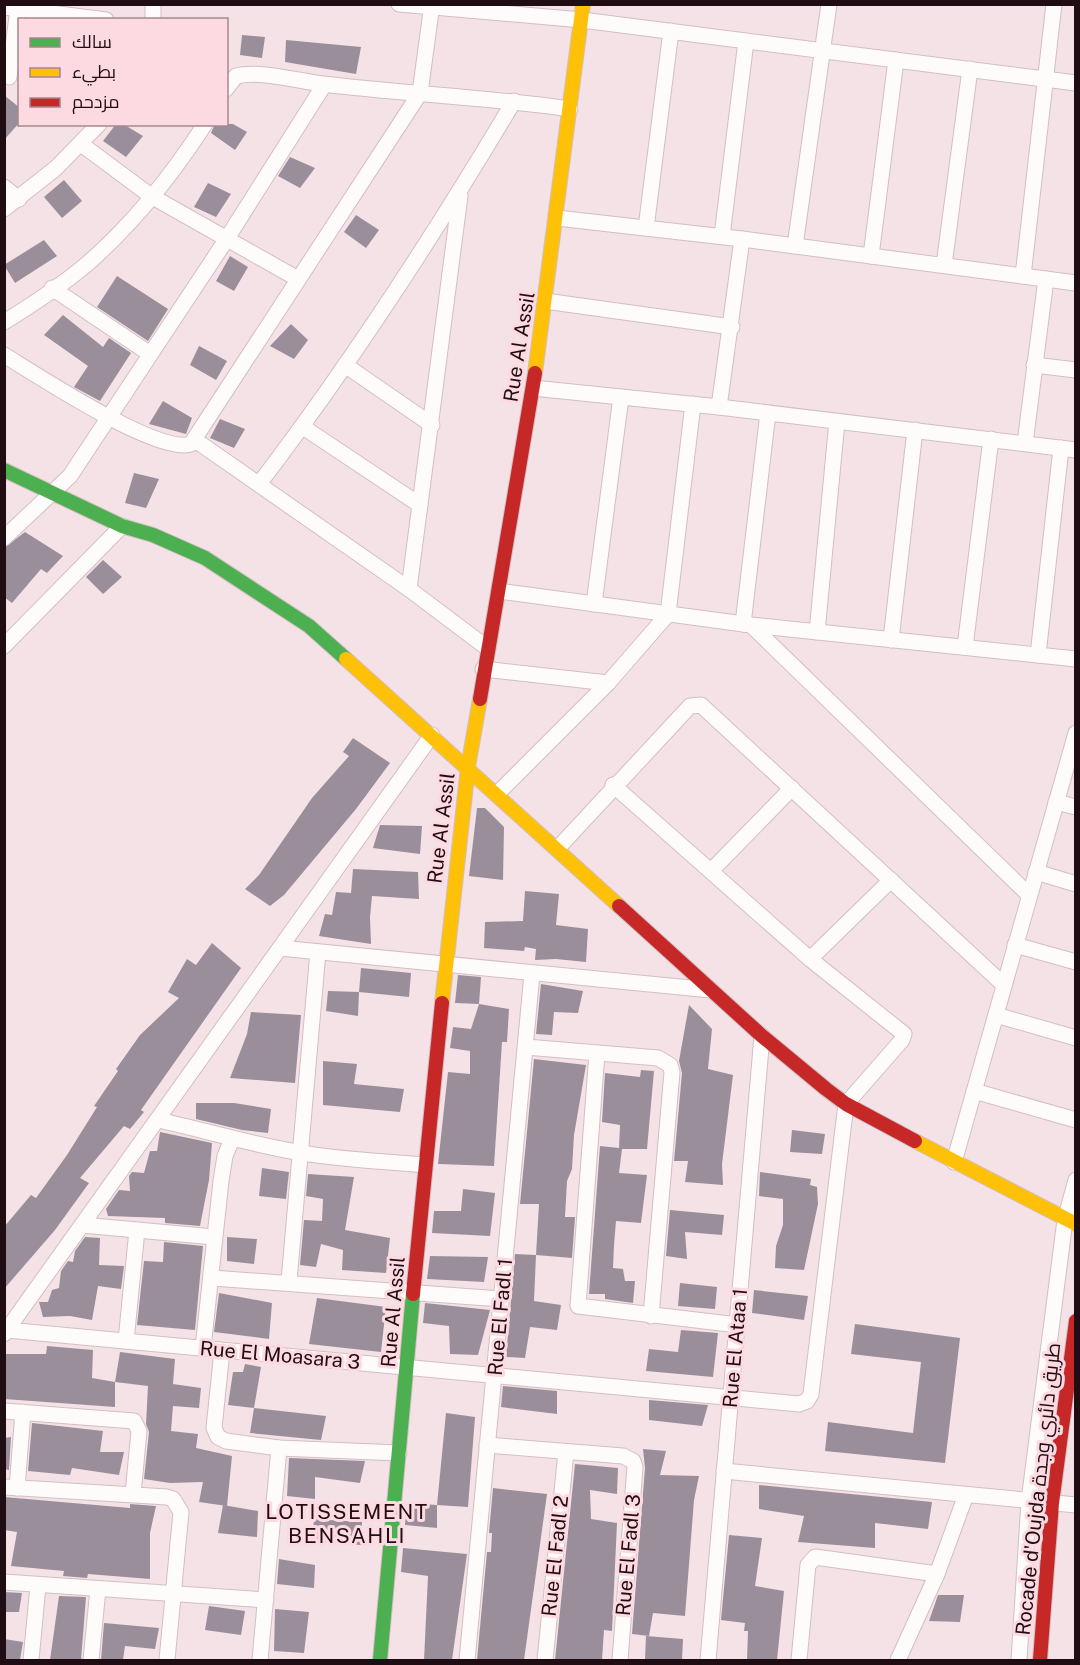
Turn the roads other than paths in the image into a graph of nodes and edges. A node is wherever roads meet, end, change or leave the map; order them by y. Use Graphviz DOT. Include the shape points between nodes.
graph roads {
  1 [pos="399,4"];
  2 [pos="829,4"];
  3 [pos="1054,4"];
  4 [pos="432,6"];
  5 [pos="11,8"];
  6 [pos="583,12"];
  7 [pos="90,18"];
  8 [pos="671,31"];
  9 [pos="746,41"];
  10 [pos="823,50"];
  11 [pos="896,60"];
  12 [pos="970,69"];
  13 [pos="11,77"];
  14 [pos="1045,79"];
  15 [pos="1076,83"];
  16 [pos="324,84"];
  17 [pos="228,86"];
  18 [pos="420,93"];
  19 [pos="514,101"];
  20 [pos="570,109"];
  21 [pos="97,126"];
  22 [pos="204,126"];
  23 [pos="81,144"];
  24 [pos="4,187"];
  25 [pos="461,191"];
  26 [pos="152,196"];
  27 [pos="19,199"];
  28 [pos="4,209"];
  29 [pos="557,218"];
  30 [pos="646,228"];
  31 [pos="722,236"];
  32 [pos="742,238"];
  33 [pos="226,240"];
  34 [pos="795,246"];
  35 [pos="871,256"];
  36 [pos="944,265"];
  37 [pos="1023,276"];
  38 [pos="298,279"];
  39 [pos="1046,279"];
  40 [pos="1076,283"];
  41 [pos="52,288"];
  42 [pos="545,301"];
  43 [pos="4,322"];
  44 [pos="732,327"];
  45 [pos="150,354"];
  46 [pos="4,355"];
  47 [pos="345,365"];
  48 [pos="1034,365"];
  49 [pos="1076,370"];
  50 [pos="533,388"];
  51 [pos="621,397"];
  52 [pos="693,404"];
  53 [pos="719,407"];
  54 [pos="768,413"];
  55 [pos="108,418"];
  56 [pos="837,421"];
  57 [pos="432,425"];
  58 [pos="303,427"];
  59 [pos="915,430"];
  60 [pos="991,439"];
  61 [pos="195,440"];
  62 [pos="1025,443"];
  63 [pos="1068,449"];
  64 [pos="4,470"];
  65 [pos="260,484"];
  66 [pos="51,492"];
  67 [pos="420,505"];
  68 [pos="122,526"];
  69 [pos="4,538"];
  70 [pos="409,589"];
  71 [pos="499,591"];
  72 [pos="594,604"];
  73 [pos="668,614"];
  74 [pos="747,625"];
  75 [pos="817,632"];
  76 [pos="891,640"];
  77 [pos="4,646"];
  78 [pos="486,647"];
  79 [pos="965,647"];
  80 [pos="1038,655"];
  81 [pos="1076,659"];
  82 [pos="483,669"];
  83 [pos="608,683"];
  84 [pos="1076,733"];
  85 [pos="432,735"];
  86 [pos="468,767"];
  87 [pos="613,785"];
  88 [pos="792,788"];
  89 [pos="497,794"];
  90 [pos="1056,802"];
  91 [pos="1076,807"];
  92 [pos="558,848"];
  93 [pos="711,871"];
  94 [pos="1036,872"];
  95 [pos="891,880"];
  96 [pos="1076,884"];
  97 [pos="1029,895"];
  98 [pos="1015,945"];
  99 [pos="280,948"];
  100 [pos="318,952"];
  101 [pos="810,959"];
  102 [pos="1076,962"];
  103 [pos="445,965"];
  104 [pos="532,974"];
  105 [pos="1004,985"];
  106 [pos="711,990"];
  107 [pos="996,1015"];
  108 [pos="762,1036"];
  109 [pos="1076,1038"];
  110 [pos="526,1047"];
  111 [pos="597,1053"];
  112 [pos="974,1091"];
  113 [pos="846,1104"];
  114 [pos="158,1120"];
  115 [pos="1076,1120"];
  116 [pos="232,1139"];
  117 [pos="299,1153"];
  118 [pos="954,1162"];
  119 [pos="425,1165"];
  120 [pos="1076,1180"];
  121 [pos="1070,1222"];
  122 [pos="82,1225"];
  123 [pos="137,1230"];
  124 [pos="214,1237"];
  125 [pos="212,1278"];
  126 [pos="289,1281"];
  127 [pos="414,1292"];
  128 [pos="501,1299"];
  129 [pos="651,1316"];
  130 [pos="1076,1321"];
  131 [pos="738,1325"];
  132 [pos="6,1332"];
  133 [pos="126,1341"];
  134 [pos="203,1348"];
  135 [pos="222,1350"];
  136 [pos="407,1367"];
  137 [pos="494,1375"];
  138 [pos="731,1397"];
  139 [pos="4,1411"];
  140 [pos="22,1412"];
  141 [pos="1076,1432"];
  142 [pos="487,1444"];
  143 [pos="279,1448"];
  144 [pos="566,1452"];
  145 [pos="399,1453"];
  146 [pos="1072,1463"];
  147 [pos="724,1471"];
  148 [pos="11,1487"];
  149 [pos="133,1494"];
  150 [pos="966,1495"];
  151 [pos="1029,1502"];
  152 [pos="1066,1504"];
  153 [pos="937,1574"];
  154 [pos="4,1582"];
  155 [pos="38,1586"];
  156 [pos="98,1589"];
  157 [pos="175,1594"];
  158 [pos="266,1600"];
  159 [pos="31,1660"];
  160 [pos="90,1660"];
  161 [pos="168,1660"];
  162 [pos="260,1660"];
  163 [pos="380,1660"];
  164 [pos="467,1660"];
  165 [pos="545,1660"];
  166 [pos="620,1660"];
  167 [pos="708,1660"];
  168 [pos="799,1660"];
  169 [pos="898,1660"];
  170 [pos="1018,1660"];
  171 [pos="1040,1660"];
  1 -- 4 [label="street"];
  2 -- 10 [label="street"];
  3 -- 14 [label="street"];
  4 -- 6 [label="street"];
  4 -- 18 [label="street"];
  5 -- 7 [label="street"];
  5 -- 13 [label="street"];
  6 -- 8 [label="street"];
  6 -- 20 [label="main road, Rue Al Assil"];
  8 -- 9 [label="street"];
  8 -- 30 [label="street"];
  9 -- 10 [label="street"];
  9 -- 31 [label="street"];
  10 -- 11 [label="street"];
  10 -- 34 [label="street"];
  11 -- 12 [label="street"];
  11 -- 35 [label="street"];
  12 -- 14 [label="street"];
  12 -- 36 [label="street"];
  14 -- 15 [label="street"];
  14 -- 37 [label="street"];
  16 -- 17 [label="street" via="242,75"];
  16 -- 18 [label="street"];
  16 -- 33 [label="street"];
  18 -- 19 [label="street"];
  18 -- 38 [label="street"];
  19 -- 20 [label="street"];
  19 -- 25 [label="street"];
  20 -- 29 [label="main road, Rue Al Assil"];
  21 -- 23 [label="street"];
  22 -- 26 [label="street"];
  23 -- 26 [label="street"];
  23 -- 27 [label="street"];
  24 -- 27 [label="street"];
  25 -- 47 [label="street"];
  25 -- 57 [label="street"];
  26 -- 33 [label="street"];
  26 -- 41 [label="street" via="85,266"];
  27 -- 28 [label="street"];
  29 -- 30 [label="street"];
  29 -- 42 [label="main road, Rue Al Assil"];
  30 -- 31 [label="street"];
  31 -- 32 [label="street"];
  32 -- 34 [label="street"];
  32 -- 44 [label="street"];
  33 -- 38 [label="street"];
  33 -- 45 [label="street"];
  34 -- 35 [label="street"];
  35 -- 36 [label="street"];
  36 -- 37 [label="street"];
  37 -- 39 [label="street"];
  38 -- 61 [label="street"];
  39 -- 40 [label="street"];
  39 -- 48 [label="street"];
  41 -- 43 [label="street"];
  41 -- 45 [label="street"];
  42 -- 44 [label="street"];
  42 -- 50 [label="main road, Rue Al Assil"];
  44 -- 53 [label="street"];
  45 -- 55 [label="street"];
  46 -- 55 [label="street"];
  47 -- 57 [label="street"];
  47 -- 58 [label="street"];
  48 -- 49 [label="street"];
  48 -- 62 [label="street"];
  50 -- 51 [label="street"];
  50 -- 71 [label="main road, Rue Al Assil"];
  51 -- 52 [label="street"];
  51 -- 72 [label="street"];
  52 -- 53 [label="street"];
  52 -- 73 [label="street"];
  53 -- 54 [label="street"];
  54 -- 56 [label="street"];
  54 -- 74 [label="street"];
  55 -- 61 [label="street" via="175,444 187,445"];
  55 -- 66 [label="street" via="70,477"];
  56 -- 59 [label="street"];
  56 -- 75 [label="street"];
  57 -- 67 [label="street"];
  58 -- 65 [label="street"];
  58 -- 67 [label="street"];
  59 -- 60 [label="street"];
  59 -- 76 [label="street"];
  60 -- 62 [label="street"];
  60 -- 79 [label="street"];
  61 -- 65 [label="street"];
  62 -- 63 [label="street"];
  63 -- 80 [label="street"];
  64 -- 66 [label="main road"];
  65 -- 70 [label="street"];
  66 -- 68 [label="main road"];
  66 -- 69 [label="street"];
  67 -- 70 [label="street"];
  68 -- 77 [label="street"];
  68 -- 85 [label="main road" via="174,543 243,580 309,626"];
  70 -- 78 [label="street"];
  71 -- 72 [label="street"];
  71 -- 78 [label="main road, Rue Al Assil"];
  72 -- 73 [label="street"];
  73 -- 74 [label="street"];
  73 -- 83 [label="street"];
  74 -- 75 [label="street"];
  74 -- 97 [label="street"];
  75 -- 76 [label="street"];
  76 -- 79 [label="street"];
  78 -- 82 [label="main road, Rue Al Assil"];
  79 -- 80 [label="street"];
  80 -- 81 [label="street"];
  82 -- 83 [label="street"];
  82 -- 86 [label="main road, Rue Al Assil"];
  83 -- 89 [label="street"];
  84 -- 90 [label="street"];
  85 -- 86 [label="main road"];
  85 -- 99 [label="street"];
  86 -- 89 [label="main road"];
  86 -- 103 [label="main road, Rue Al Assil"];
  87 -- 88 [label="street" via="696,704 705,707"];
  87 -- 92 [label="street"];
  87 -- 93 [label="street"];
  88 -- 93 [label="street"];
  88 -- 95 [label="street"];
  89 -- 92 [label="main road"];
  90 -- 91 [label="street"];
  90 -- 94 [label="street"];
  92 -- 106 [label="main road"];
  93 -- 101 [label="street"];
  94 -- 96 [label="street"];
  94 -- 97 [label="street"];
  95 -- 101 [label="street"];
  95 -- 105 [label="street"];
  97 -- 98 [label="street"];
  98 -- 102 [label="street"];
  98 -- 105 [label="street"];
  99 -- 100 [label="street"];
  99 -- 114 [label="street"];
  100 -- 103 [label="street"];
  100 -- 117 [label="street"];
  101 -- 113 [label="street" via="904,1034"];
  103 -- 104 [label="street"];
  103 -- 119 [label="main road, Rue Al Assil"];
  104 -- 106 [label="street"];
  104 -- 110 [label="street, Rue El Fadl 1"];
  105 -- 107 [label="street"];
  106 -- 108 [label="main road"];
  107 -- 109 [label="street"];
  107 -- 112 [label="street"];
  108 -- 113 [label="main road"];
  108 -- 131 [label="street, Rue El Ataa 1"];
  110 -- 111 [label="street"];
  110 -- 128 [label="street, Rue El Fadl 1"];
  111 -- 129 [label="street" via="658,1058 665,1060 672,1072"];
  111 -- 129 [label="street" via="577,1302 581,1308"];
  112 -- 115 [label="street"];
  112 -- 118 [label="street"];
  113 -- 118 [label="main road"];
  113 -- 138 [label="street, Rue El Moasara 3" via="811,1394 799,1404"];
  114 -- 116 [label="street"];
  114 -- 122 [label="street"];
  116 -- 117 [label="street"];
  116 -- 124 [label="street" via="225,1156"];
  117 -- 119 [label="street"];
  117 -- 126 [label="street"];
  118 -- 121 [label="main road"];
  119 -- 127 [label="main road, Rue Al Assil"];
  120 -- 121 [label="street"];
  121 -- 151 [label="street"];
  122 -- 123 [label="street"];
  122 -- 132 [label="street"];
  123 -- 124 [label="street"];
  123 -- 133 [label="street"];
  124 -- 125 [label="street"];
  125 -- 126 [label="street"];
  125 -- 134 [label="street"];
  126 -- 127 [label="street"];
  127 -- 128 [label="street"];
  127 -- 136 [label="main road, Rue Al Assil"];
  128 -- 137 [label="street, Rue El Fadl 1"];
  129 -- 131 [label="street"];
  130 -- 152 [label="main road, Rocade d'Oujda طريق دائري وجدة"];
  131 -- 138 [label="street, Rue El Ataa 1"];
  132 -- 133 [label="street, Rue El Moasara 3"];
  133 -- 134 [label="street, Rue El Moasara 3"];
  134 -- 135 [label="street, Rue El Moasara 3"];
  135 -- 136 [label="street, Rue El Moasara 3"];
  135 -- 143 [label="street" via="215,1434 226,1441"];
  136 -- 137 [label="street, Rue El Moasara 3"];
  136 -- 145 [label="main road, Rue Al Assil"];
  137 -- 138 [label="street, Rue El Moasara 3"];
  137 -- 142 [label="street, Rue El Fadl 1"];
  138 -- 147 [label="street, Rue El Ataa 1"];
  139 -- 140 [label="street"];
  140 -- 148 [label="street"];
  140 -- 149 [label="street" via="134,1421 139,1431"];
  141 -- 146 [label="main road, Rocade d'Oujda طريق دائري وجدة"];
  142 -- 144 [label="street"];
  142 -- 164 [label="street, Rue El Fadl 1"];
  143 -- 145 [label="street"];
  143 -- 158 [label="street"];
  144 -- 165 [label="street, Rue El Fadl 2"];
  144 -- 166 [label="street, Rue El Fadl 3" via="623,1456 636,1467"];
  145 -- 163 [label="main road, Rue Al Assil"];
  147 -- 150 [label="street"];
  147 -- 167 [label="street, Rue El Ataa 1"];
  148 -- 149 [label="street"];
  149 -- 157 [label="street" via="173,1499 181,1512"];
  150 -- 151 [label="street"];
  150 -- 153 [label="street"];
  151 -- 152 [label="street"];
  151 -- 170 [label="street"];
  152 -- 171 [label="main road, Rocade d'Oujda طريق دائري وجدة"];
  153 -- 168 [label="street" via="815,1557 808,1565"];
  153 -- 169 [label="street"];
  154 -- 155 [label="street"];
  155 -- 156 [label="street"];
  155 -- 159 [label="street"];
  156 -- 157 [label="street"];
  156 -- 160 [label="street"];
  157 -- 158 [label="street"];
  157 -- 161 [label="street"];
  158 -- 162 [label="street"];
}
